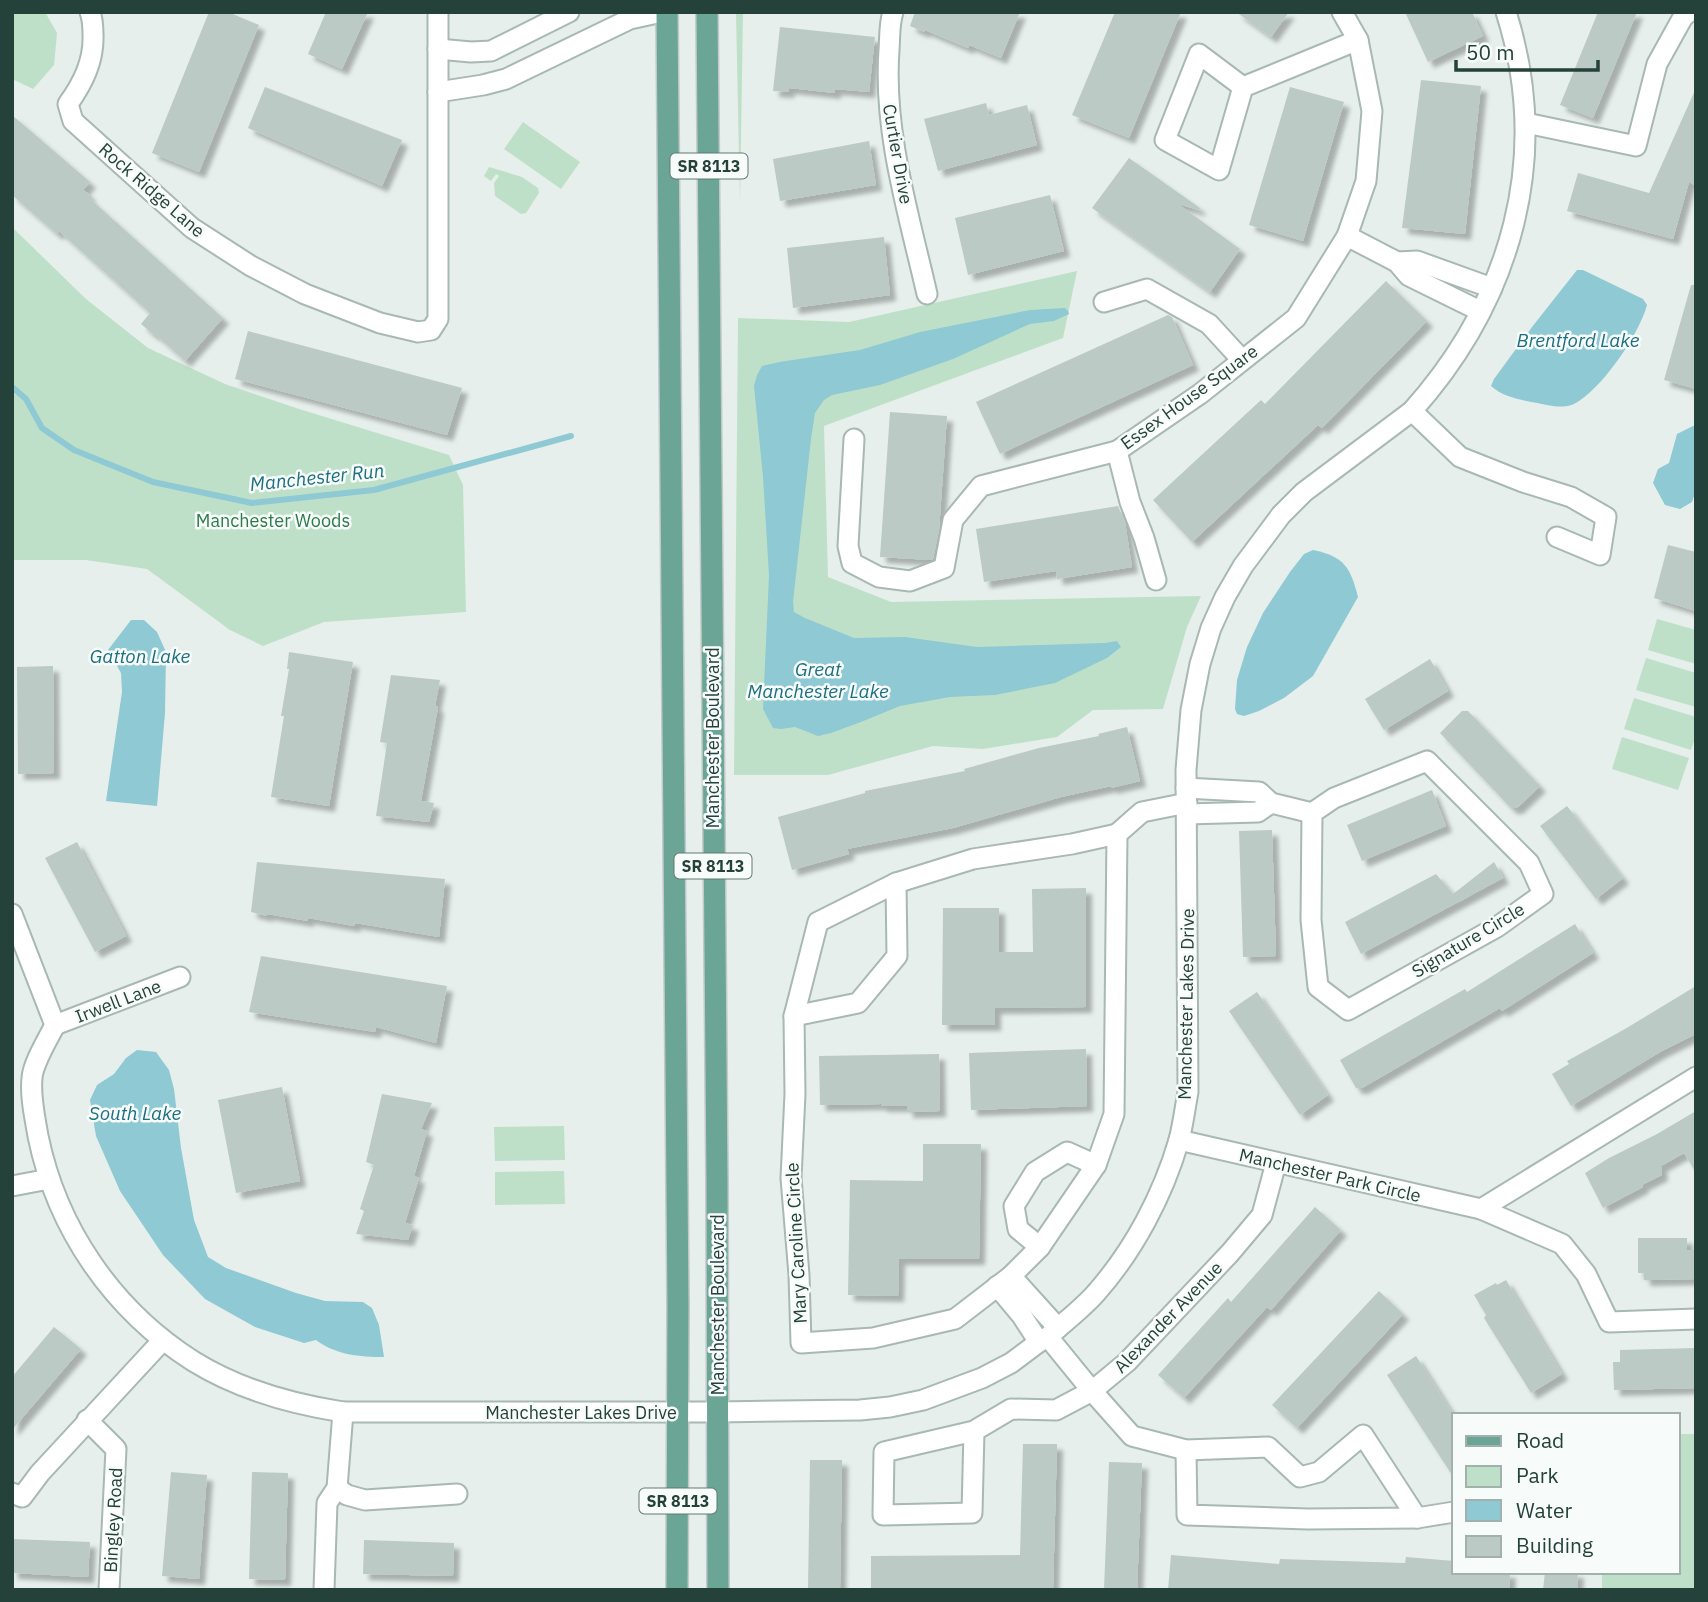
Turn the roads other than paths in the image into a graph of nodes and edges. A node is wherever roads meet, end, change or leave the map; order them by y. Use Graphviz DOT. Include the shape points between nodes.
graph roads {
  1 [pos="90,12"];
  2 [pos="438,12"];
  3 [pos="569,12"];
  4 [pos="662,12"];
  5 [pos="667,12"];
  6 [pos="706,12"];
  7 [pos="893,12"];
  8 [pos="1342,12"];
  9 [pos="1506,12"];
  10 [pos="1689,12"];
  11 [pos="1358,40"];
  12 [pos="438,49"];
  13 [pos="1243,86"];
  14 [pos="438,92"];
  15 [pos="1526,123"];
  16 [pos="1347,236"];
  17 [pos="1397,262"];
  18 [pos="1492,288"];
  19 [pos="927,294"];
  20 [pos="1104,302"];
  21 [pos="1480,311"];
  22 [pos="1242,360"];
  23 [pos="1412,411"];
  24 [pos="854,439"];
  25 [pos="1117,451"];
  26 [pos="1557,537"];
  27 [pos="1156,580"];
  28 [pos="1187,802"];
  29 [pos="1312,813"];
  30 [pos="1117,834"];
  31 [pos="897,883"];
  32 [pos="12,914"];
  33 [pos="180,977"];
  34 [pos="794,1016"];
  35 [pos="55,1025"];
  36 [pos="1696,1077"];
  37 [pos="1179,1140"];
  38 [pos="1276,1163"];
  39 [pos="1096,1165"];
  40 [pos="49,1179"];
  41 [pos="12,1186"];
  42 [pos="1481,1209"];
  43 [pos="1040,1247"];
  44 [pos="1004,1281"];
  45 [pos="1696,1319"];
  46 [pos="1048,1336"];
  47 [pos="163,1340"];
  48 [pos="1092,1391"];
  49 [pos="342,1412"];
  50 [pos="678,1412"];
  51 [pos="717,1412"];
  52 [pos="87,1420"];
  53 [pos="974,1431"];
  54 [pos="1186,1450"];
  55 [pos="337,1488"];
  56 [pos="12,1493"];
  57 [pos="457,1494"];
  58 [pos="1452,1512"];
  59 [pos="1417,1518"];
  60 [pos="109,1590"];
  61 [pos="324,1590"];
  62 [pos="677,1590"];
  63 [pos="718,1590"];
  1 -- 14 [label="street, Rock Ridge Lane" via="94,50 83,82 68,104 73,121 192,228 251,266 305,294 380,323 418,332 431,330 438,318"];
  2 -- 12 [label="street, Rock Ridge Lane"];
  3 -- 12 [label="street" via="491,51"];
  4 -- 14 [label="street" via="631,19 506,79"];
  5 -- 50 [label="main road, SR 8113"];
  6 -- 51 [label="main road, Manchester Boulevard / SR 8113"];
  7 -- 19 [label="street, Curtier Drive" via="887,75 889,116"];
  8 -- 11 [label="street, Essex House Square"];
  9 -- 15 [label="street, Manchester Lakes Drive" via="1522,75"];
  10 -- 15 [label="street" via="1657,64 1636,146"];
  11 -- 13 [label="street"];
  11 -- 16 [label="street, Essex House Square" via="1372,111 1366,181"];
  12 -- 14 [label="street, Rock Ridge Lane"];
  13 -- 13 [label="street" via="1219,170 1165,140 1199,54"];
  15 -- 18 [label="street, Manchester Lakes Drive" via="1525,160 1512,236"];
  16 -- 17 [label="street"];
  16 -- 22 [label="street, Essex House Square" via="1296,318"];
  17 -- 18 [label="street" via="1417,261"];
  17 -- 21 [label="street" via="1409,276"];
  18 -- 21 [label="street, Manchester Lakes Drive"];
  20 -- 22 [label="street" via="1147,289 1209,324"];
  21 -- 23 [label="street, Manchester Lakes Drive" via="1460,349"];
  22 -- 25 [label="street, Essex House Square"];
  23 -- 26 [label="street" via="1460,457 1572,497 1606,517 1600,555"];
  23 -- 28 [label="street, Manchester Lakes Drive" via="1304,492 1281,515 1225,597 1200,664 1191,710"];
  24 -- 25 [label="street, Essex House Square" via="848,546 852,563 879,577 910,581 944,568 953,520 981,486"];
  25 -- 27 [label="street"];
  28 -- 29 [label="street" via="1259,792 1271,803"];
  28 -- 30 [label="street, Mary Caroline Circle" via="1142,812"];
  28 -- 37 [label="street, Manchester Lakes Drive" via="1188,1092"];
  29 -- 29 [label="street, Signature Circle" via="1311,920 1318,987 1348,1010 1497,927 1543,894 1529,863 1427,761 1334,798"];
  30 -- 31 [label="street, Mary Caroline Circle" via="973,859"];
  30 -- 39 [label="street, Mary Caroline Circle" via="1114,1114"];
  31 -- 34 [label="street, Mary Caroline Circle" via="818,922"];
  31 -- 34 [label="street" via="897,956 858,1003"];
  32 -- 35 [label="street"];
  33 -- 35 [label="street, Irwell Lane"];
  34 -- 44 [label="street, Mary Caroline Circle" via="792,1178 801,1343 873,1338 955,1319"];
  35 -- 40 [label="street, Manchester Lakes Drive" via="32,1077 34,1112"];
  36 -- 42 [label="street"];
  37 -- 38 [label="street, Manchester Park Circle"];
  37 -- 46 [label="street, Manchester Lakes Drive" via="1143,1226 1121,1262 1095,1294"];
  38 -- 42 [label="street, Manchester Park Circle"];
  38 -- 48 [label="street, Alexander Avenue" via="1262,1215 1127,1362"];
  39 -- 43 [label="street, Mary Caroline Circle"];
  39 -- 43 [label="street" via="1068,1153 1035,1172 1014,1206 1018,1229"];
  40 -- 41 [label="street"];
  40 -- 47 [label="street, Manchester Lakes Drive" via="92,1264 120,1300"];
  42 -- 45 [label="street, Manchester Park Circle" via="1562,1244 1586,1274 1609,1322"];
  43 -- 44 [label="street, Mary Caroline Circle"];
  44 -- 46 [label="street"];
  46 -- 48 [label="street"];
  46 -- 51 [label="street, Manchester Lakes Drive" via="982,1378 890,1407"];
  47 -- 49 [label="street, Manchester Lakes Drive" via="234,1382"];
  47 -- 52 [label="street"];
  48 -- 53 [label="street, Alexander Avenue" via="1056,1410 1011,1409"];
  48 -- 54 [label="street" via="1132,1436"];
  49 -- 50 [label="street, Manchester Lakes Drive"];
  49 -- 55 [label="street"];
  50 -- 51 [label="street, Manchester Lakes Drive"];
  50 -- 62 [label="main road, SR 8113"];
  51 -- 63 [label="main road, Manchester Boulevard / SR 8113"];
  52 -- 56 [label="street" via="22,1497"];
  52 -- 60 [label="street, Bingley Road" via="116,1449"];
  53 -- 53 [label="street, Alexander Avenue" via="972,1513 883,1515 884,1451"];
  54 -- 59 [label="street" via="1187,1515"];
  54 -- 59 [label="street" via="1268,1447 1300,1477 1319,1472 1363,1435"];
  55 -- 57 [label="street" via="365,1500"];
  55 -- 61 [label="street" via="327,1503"];
  58 -- 59 [label="street"];
}
